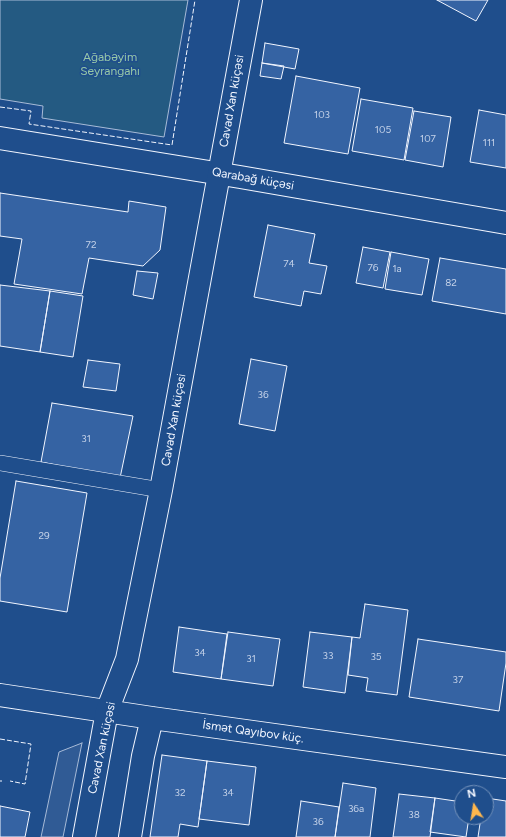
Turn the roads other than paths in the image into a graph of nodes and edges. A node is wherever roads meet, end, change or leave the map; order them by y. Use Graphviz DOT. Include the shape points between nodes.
graph roads {
  1 [pos="251,0"];
  2 [pos="0,138"];
  3 [pos="219,173"];
  4 [pos="506,223"];
  5 [pos="0,462"];
  6 [pos="161,490"];
  7 [pos="0,695"];
  8 [pos="107,711"];
  9 [pos="152,718"];
  10 [pos="506,767"];
  11 [pos="84,837"];
  12 [pos="130,837"];
  1 -- 3 [label="street, Cavad Xan küçəsi"];
  2 -- 3 [label="street, Qarabağ küçəsi"];
  3 -- 4 [label="street, Qarabağ küçəsi"];
  3 -- 6 [label="street, Cavad Xan küçəsi"];
  5 -- 6 [label="lane"];
  6 -- 8 [label="street, Cavad Xan küçəsi" via="127,659"];
  7 -- 8 [label="street, İsmət Qayıbov küç."];
  8 -- 9 [label="street, İsmət Qayıbov küç."];
  8 -- 11 [label="street, Cavad Xan küçəsi"];
  9 -- 10 [label="street, İsmət Qayıbov küç."];
  9 -- 12 [label="street"];
}
